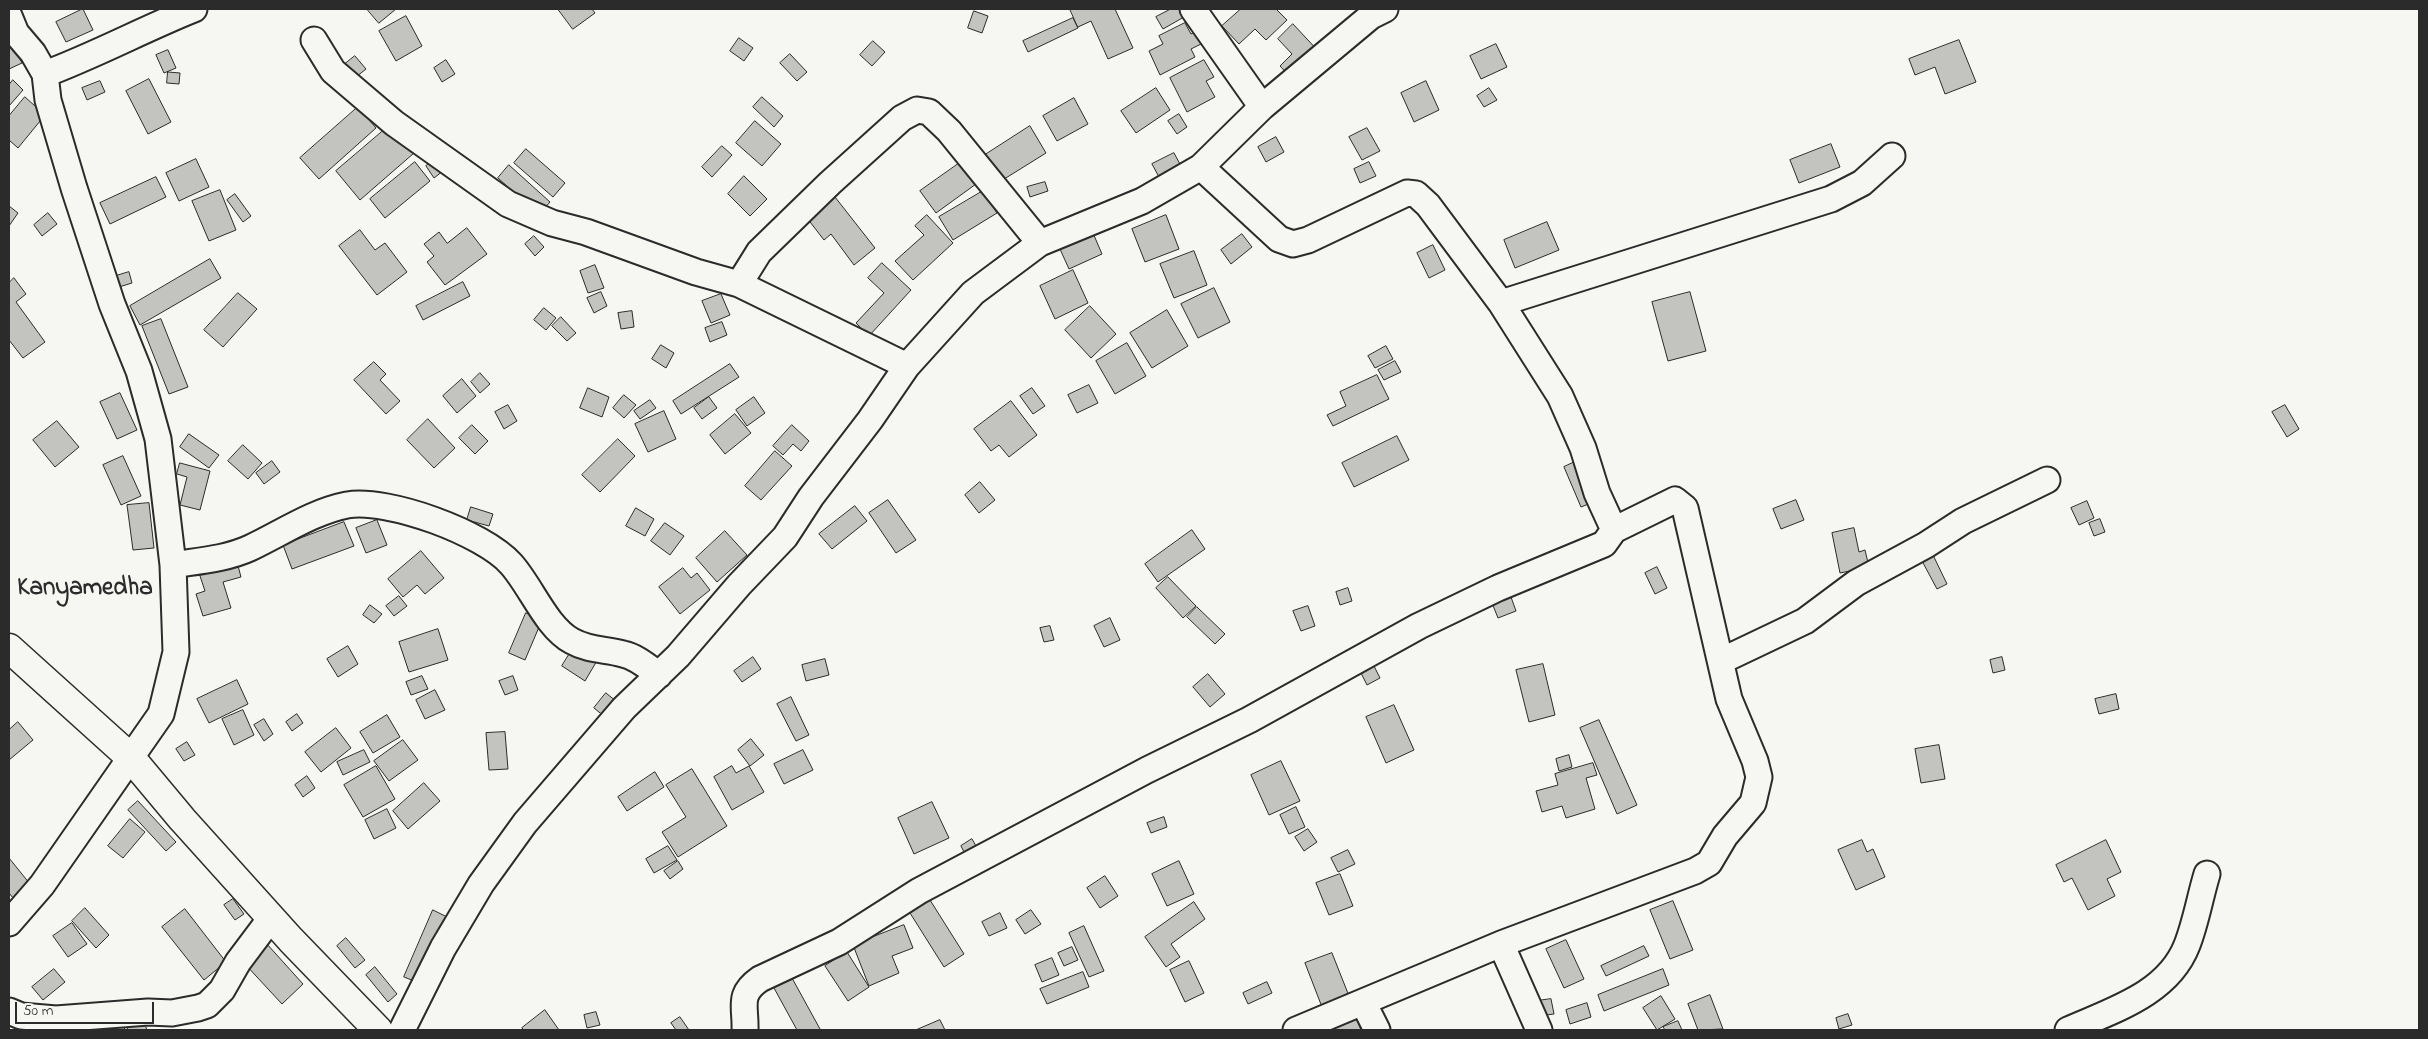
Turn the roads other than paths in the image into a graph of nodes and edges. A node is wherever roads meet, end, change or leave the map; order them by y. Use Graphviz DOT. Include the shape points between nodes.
graph roads {
  1 [pos="194,9"];
  2 [pos="1193,9"];
  3 [pos="1374,11"];
  4 [pos="11,27"];
  5 [pos="314,40"];
  6 [pos="45,74"];
  7 [pos="1262,107"];
  8 [pos="1892,156"];
  9 [pos="1201,167"];
  10 [pos="1040,243"];
  11 [pos="739,284"];
  12 [pos="1501,303"];
  13 [pos="907,366"];
  14 [pos="2047,480"];
  15 [pos="1614,530"];
  16 [pos="172,565"];
  17 [pos="9,648"];
  18 [pos="1721,661"];
  19 [pos="659,675"];
  20 [pos="131,758"];
  21 [pos="2207,874"];
  22 [pos="271,918"];
  23 [pos="9,923"];
  24 [pos="1501,944"];
  25 [pos="1363,1002"];
  26 [pos="9,1010"];
  27 [pos="378,1030"];
  28 [pos="402,1030"];
  29 [pos="745,1030"];
  30 [pos="1296,1030"];
  31 [pos="1377,1030"];
  32 [pos="1539,1030"];
  33 [pos="2068,1030"];
  1 -- 6 [label="street" via="94,56"];
  2 -- 7 [label="street"];
  3 -- 7 [label="street"];
  4 -- 6 [label="street" via="33,52"];
  5 -- 11 [label="street" via="333,71 394,123 508,204 552,223"];
  6 -- 16 [label="street" via="48,100 74,188 112,304 139,371 158,439"];
  7 -- 9 [label="street"];
  8 -- 12 [label="street" via="1862,183 1831,199"];
  9 -- 10 [label="street" via="1142,201"];
  9 -- 12 [label="street" via="1279,239 1293,244 1368,214 1407,193 1416,194 1428,204"];
  10 -- 11 [label="street" via="948,131 930,112 917,110 902,118 822,190 759,252"];
  10 -- 13 [label="street" via="973,293"];
  11 -- 13 [label="street"];
  12 -- 15 [label="street" via="1560,396"];
  13 -- 19 [label="street" via="785,537"];
  14 -- 18 [label="street" via="1963,521 1856,584 1805,621"];
  15 -- 18 [label="street" via="1675,500 1685,508"];
  15 -- 29 [label="street" via="1604,544 1498,588 1420,626 1249,720 1147,770 919,891 839,942 760,979 744,995"];
  16 -- 19 [label="street" via="238,553 330,508 350,505 380,507 434,519 498,551 512,565 558,629 571,641 600,652 625,654"];
  16 -- 20 [label="street" via="176,652 169,686 161,714"];
  17 -- 20 [label="main road"];
  18 -- 24 [label="street" via="1729,699 1759,777 1753,803 1725,836 1709,863"];
  19 -- 28 [label="street" via="624,708 525,822 481,884 443,948"];
  20 -- 22 [label="main road"];
  20 -- 23 [label="street" via="42,885"];
  21 -- 33 [label="street" via="2187,945 2171,972 2138,999"];
  22 -- 26 [label="street" via="238,962 222,990 198,1008 172,1013 56,1019 21,1016"];
  22 -- 27 [label="main road"];
  24 -- 25 [label="street"];
  24 -- 32 [label="street"];
  25 -- 30 [label="street"];
  25 -- 31 [label="street"];
}
